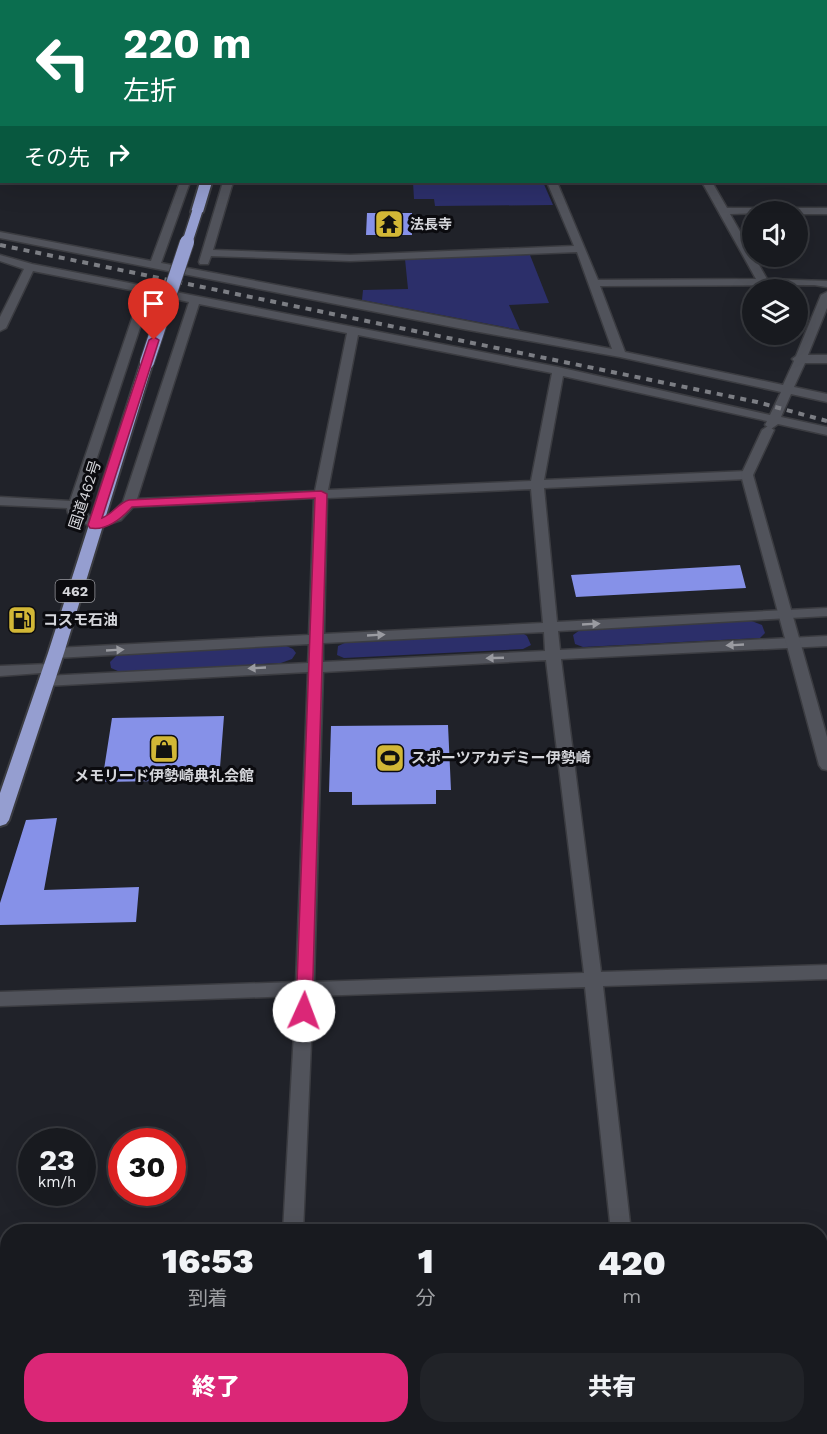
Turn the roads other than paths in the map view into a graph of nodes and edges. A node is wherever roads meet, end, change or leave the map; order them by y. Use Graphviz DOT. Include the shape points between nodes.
graph roads {
  1 [pos="185,183"];
  2 [pos="206,183"];
  3 [pos="228,183"];
  4 [pos="552,183"];
  5 [pos="708,183"];
  6 [pos="724,211"];
  7 [pos="827,211"];
  8 [pos="0,235"];
  9 [pos="581,249"];
  10 [pos="208,253"];
  11 [pos="0,258"];
  12 [pos="155,266"];
  13 [pos="30,267"];
  14 [pos="200,274"];
  15 [pos="761,279"];
  16 [pos="742,282"];
  17 [pos="808,282"];
  18 [pos="594,283"];
  19 [pos="827,284"];
  20 [pos="147,290"];
  21 [pos="827,295"];
  22 [pos="195,300"];
  23 [pos="0,328"];
  24 [pos="353,330"];
  25 [pos="620,354"];
  26 [pos="798,359"];
  27 [pos="827,359"];
  28 [pos="558,371"];
  29 [pos="789,388"];
  30 [pos="827,398"];
  31 [pos="771,424"];
  32 [pos="827,431"];
  33 [pos="747,475"];
  34 [pos="537,484"];
  35 [pos="321,494"];
  36 [pos="0,501"];
  37 [pos="129,503"];
  38 [pos="75,505"];
  39 [pos="94,525"];
  40 [pos="827,612"];
  41 [pos="786,615"];
  42 [pos="551,626"];
  43 [pos="317,638"];
  44 [pos="827,641"];
  45 [pos="794,642"];
  46 [pos="56,653"];
  47 [pos="553,655"];
  48 [pos="316,665"];
  49 [pos="0,671"];
  50 [pos="47,675"];
  51 [pos="827,765"];
  52 [pos="0,820"];
  53 [pos="827,972"];
  54 [pos="593,980"];
  55 [pos="305,988"];
  56 [pos="0,999"];
  57 [pos="293,1224"];
  58 [pos="620,1224"];
  1 -- 12 [label="street"];
  2 -- 39 [label="highway, 国道462号 / 462, bridge"];
  3 -- 10 [label="street"];
  4 -- 9 [label="street"];
  5 -- 6 [label="street"];
  6 -- 7 [label="street"];
  6 -- 15 [label="street"];
  8 -- 12 [label="street"];
  9 -- 10 [label="street" via="350,258"];
  9 -- 18 [label="street"];
  10 -- 14 [label="street"];
  11 -- 13 [label="street"];
  12 -- 14 [label="street"];
  13 -- 20 [label="street"];
  13 -- 23 [label="street"];
  14 -- 25 [label="street"];
  16 -- 18 [label="street"];
  17 -- 19 [label="street"];
  18 -- 25 [label="street"];
  20 -- 22 [label="street"];
  20 -- 38 [label="street"];
  21 -- 26 [label="street"];
  22 -- 24 [label="street"];
  22 -- 37 [label="street"];
  24 -- 28 [label="street"];
  24 -- 35 [label="street"];
  25 -- 29 [label="street"];
  26 -- 27 [label="street"];
  26 -- 29 [label="street"];
  28 -- 31 [label="street"];
  28 -- 34 [label="street"];
  29 -- 30 [label="street"];
  29 -- 31 [label="street"];
  31 -- 32 [label="street"];
  31 -- 33 [label="street"];
  33 -- 34 [label="street"];
  33 -- 41 [label="street"];
  34 -- 35 [label="street"];
  34 -- 42 [label="street"];
  35 -- 37 [label="street"];
  35 -- 43 [label="street"];
  36 -- 38 [label="street"];
  37 -- 39 [label="street" via="116,517"];
  38 -- 39 [label="street" via="73,510"];
  39 -- 46 [label="highway, 国道462号 / 462"];
  40 -- 41 [label="street"];
  42 -- 41 [label="street, one-way"];
  41 -- 45 [label="street"];
  43 -- 42 [label="street, one-way"];
  42 -- 47 [label="street"];
  46 -- 43 [label="street, one-way"];
  43 -- 48 [label="street"];
  44 -- 45 [label="street"];
  45 -- 47 [label="street, one-way"];
  45 -- 51 [label="street"];
  46 -- 50 [label="highway, 国道462号 / 462"];
  47 -- 48 [label="street, one-way"];
  47 -- 54 [label="street"];
  48 -- 50 [label="street, one-way"];
  48 -- 55 [label="street"];
  49 -- 50 [label="street"];
  50 -- 52 [label="highway, 国道462号 / 462"];
  53 -- 54 [label="street"];
  54 -- 55 [label="street"];
  54 -- 58 [label="street"];
  55 -- 56 [label="street"];
  55 -- 57 [label="street"];
}
